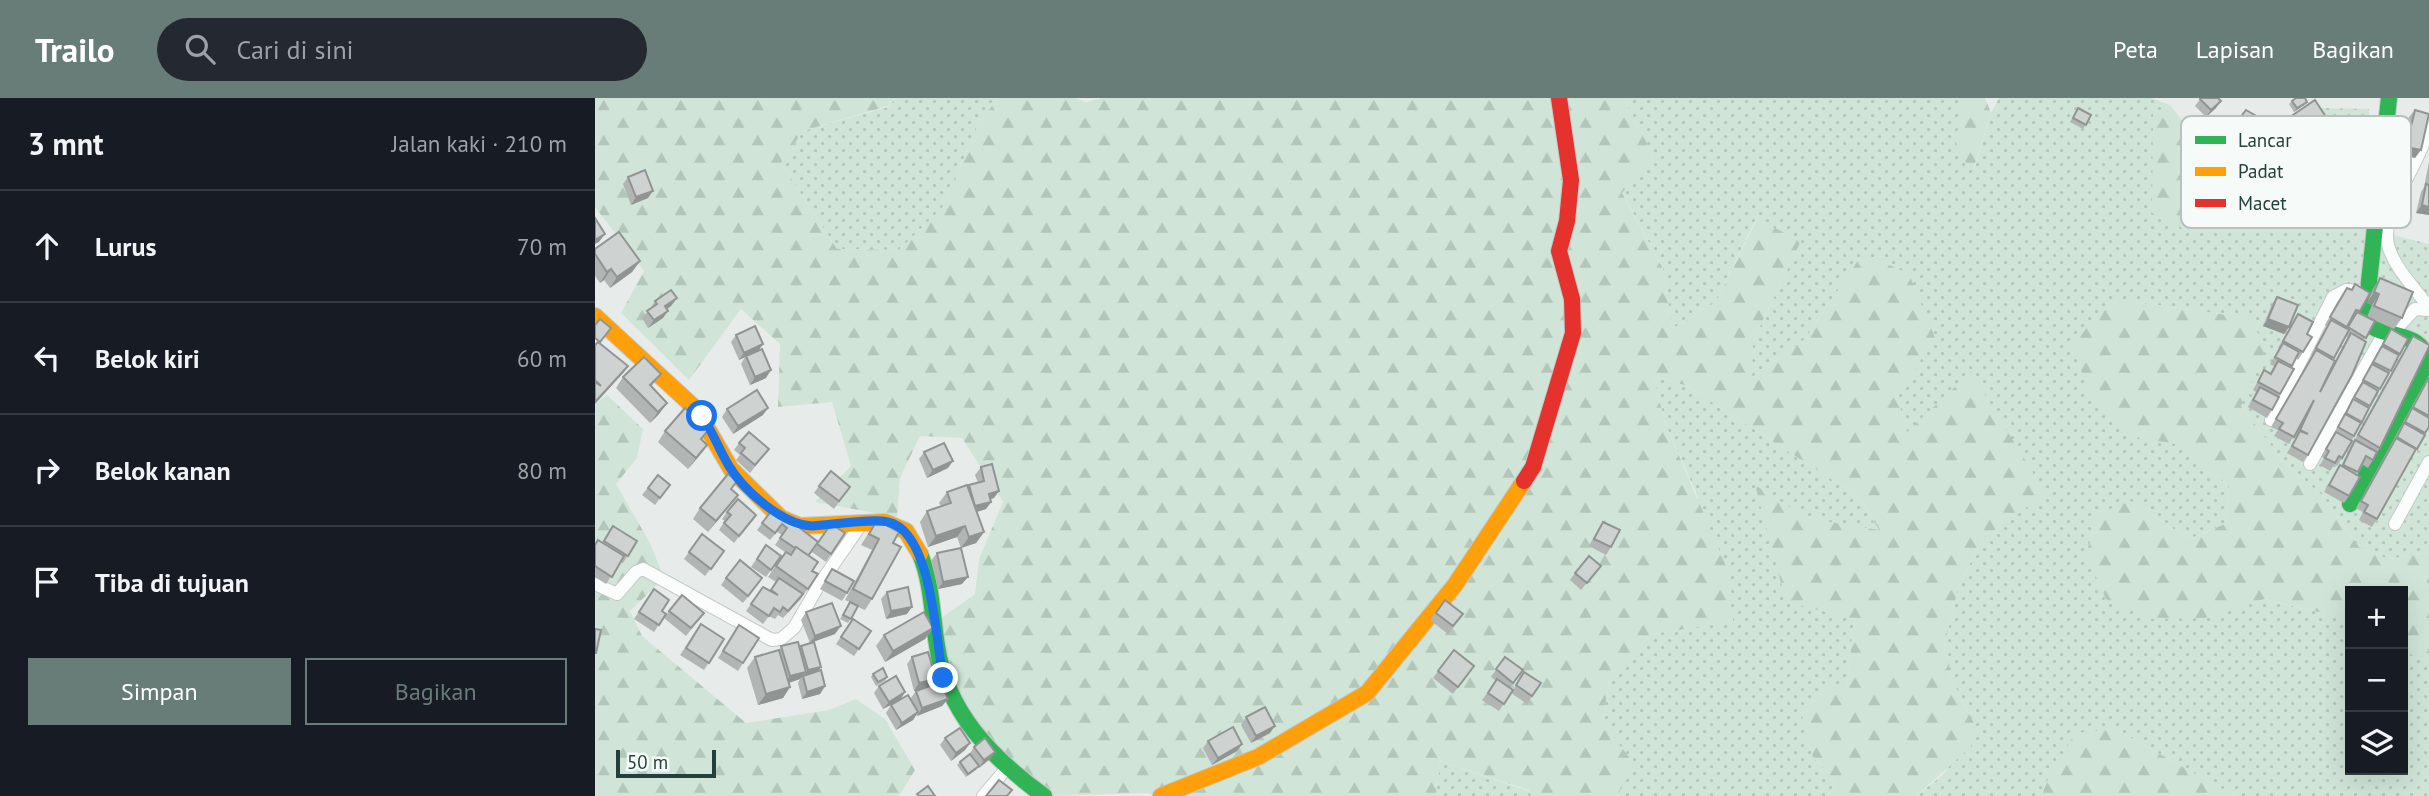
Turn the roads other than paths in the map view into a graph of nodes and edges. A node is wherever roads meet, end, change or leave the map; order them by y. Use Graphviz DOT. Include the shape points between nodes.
graph roads {
  1 [pos="1559,98"];
  2 [pos="2389,98"];
  3 [pos="2387,116"];
  4 [pos="2429,128"];
  5 [pos="2411,176"];
  6 [pos="2375,228"];
  7 [pos="2388,228"];
  8 [pos="2368,292"];
  9 [pos="2429,309"];
  10 [pos="595,316"];
  11 [pos="2383,335"];
  12 [pos="2427,346"];
  13 [pos="2271,420"];
  14 [pos="2429,462"];
  15 [pos="2310,464"];
  16 [pos="2350,504"];
  17 [pos="862,523"];
  18 [pos="2395,524"];
  19 [pos="595,584"];
  20 [pos="1007,768"];
  21 [pos="983,796"];
  22 [pos="1044,796"];
  23 [pos="1161,796"];
  1 -- 23 [label="street" via="1571,180 1559,251 1572,299 1573,333 1533,467 1455,585 1367,693 1258,757"];
  2 -- 3 [label="street"];
  4 -- 5 [label="street"];
  6 -- 8 [label="street"];
  7 -- 9 [label="street" via="2388,244 2396,262"];
  8 -- 11 [label="street" via="2361,318"];
  8 -- 13 [label="street" via="2346,290 2333,297"];
  9 -- 11 [label="street" via="2415,309"];
  10 -- 17 [label="street" via="696,409 731,469 781,518 800,526"];
  11 -- 12 [label="street" via="2409,337"];
  11 -- 15 [label="street" via="2332,438"];
  12 -- 16 [label="street" via="2427,371 2373,457"];
  14 -- 18 [label="street"];
  17 -- 19 [label="street" via="794,628 781,639 772,640 643,569 617,594"];
  17 -- 20 [label="street" via="888,522 915,541 943,678 972,728"];
  20 -- 21 [label="street"];
  20 -- 22 [label="street"];
}
